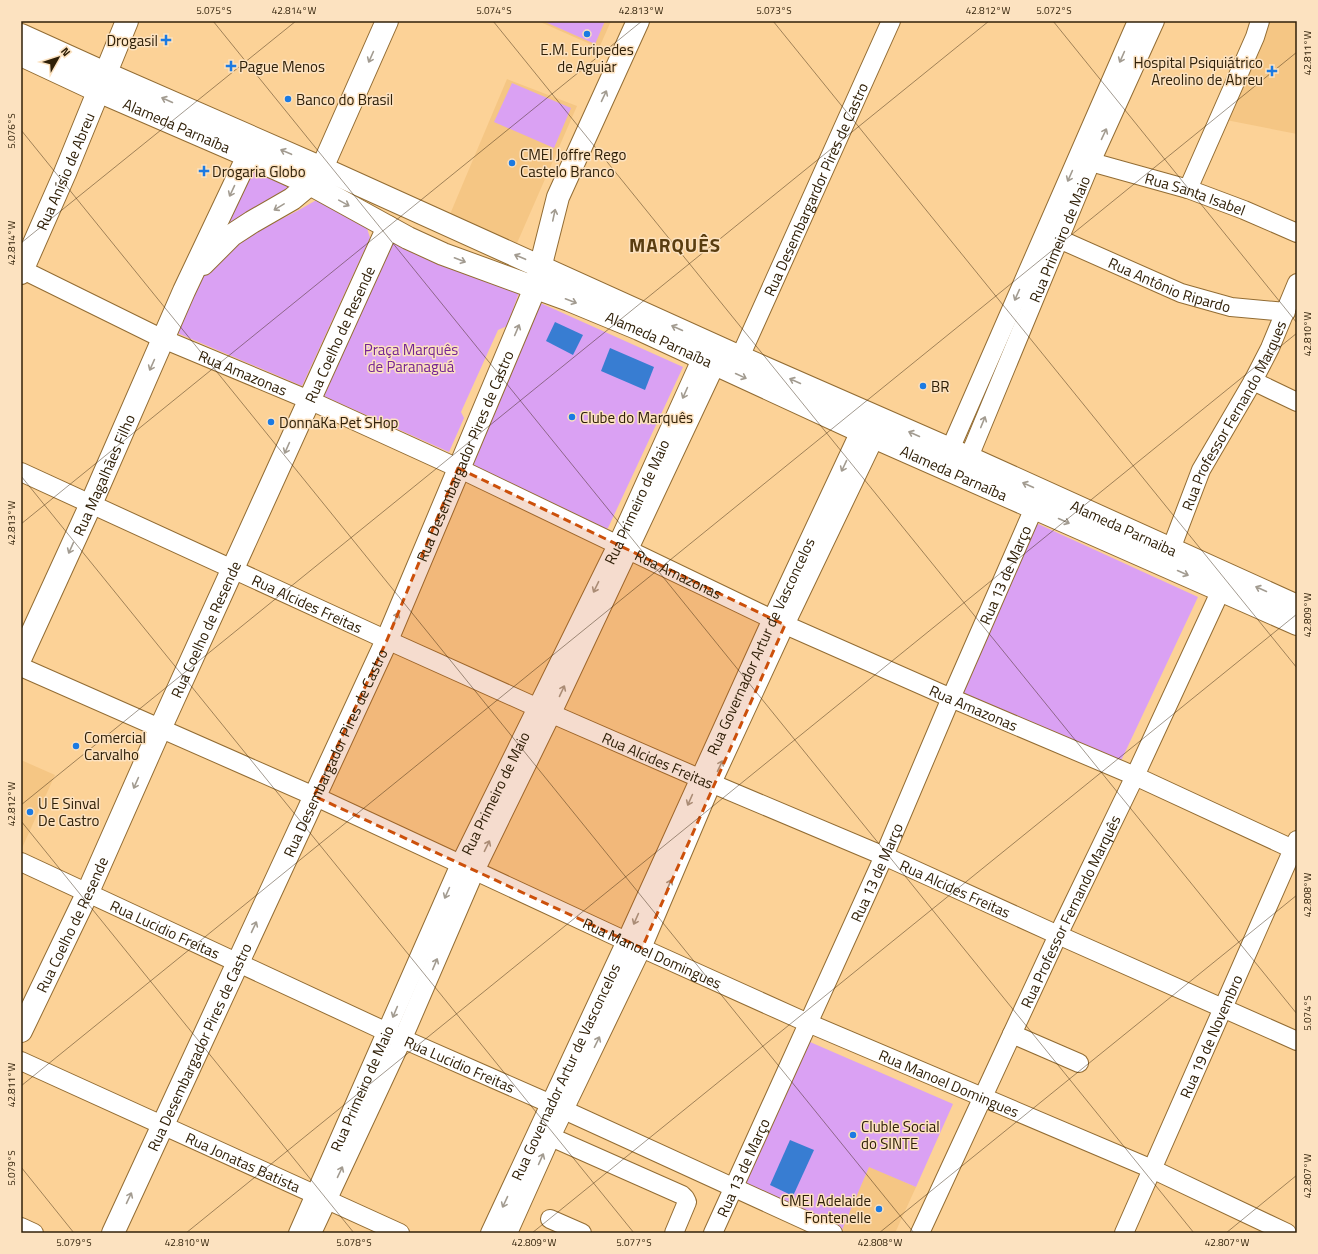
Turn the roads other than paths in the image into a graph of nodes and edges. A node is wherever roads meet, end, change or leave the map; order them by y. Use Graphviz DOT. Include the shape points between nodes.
graph roads {
  1 [pos="127,21"];
  2 [pos="387,21"];
  3 [pos="638,21"];
  4 [pos="892,21"];
  5 [pos="1137,21"];
  6 [pos="1155,21"];
  7 [pos="1257,22"];
  8 [pos="21,35"];
  9 [pos="21,55"];
  10 [pos="102,82"];
  11 [pos="248,156"];
  12 [pos="1091,162"];
  13 [pos="316,176"];
  14 [pos="1188,189"];
  15 [pos="388,227"];
  16 [pos="1297,233"];
  17 [pos="1059,239"];
  18 [pos="541,266"];
  19 [pos="22,271"];
  20 [pos="1297,283"];
  21 [pos="535,288"];
  22 [pos="184,291"];
  23 [pos="1286,312"];
  24 [pos="164,339"];
  25 [pos="740,357"];
  26 [pos="709,361"];
  27 [pos="1253,381"];
  28 [pos="309,400"];
  29 [pos="1297,402"];
  30 [pos="868,434"];
  31 [pos="956,463"];
  32 [pos="458,468"];
  33 [pos="21,472"];
  34 [pos="91,504"];
  35 [pos="1034,508"];
  36 [pos="623,548"];
  37 [pos="1172,548"];
  38 [pos="233,570"];
  39 [pos="1221,590"];
  40 [pos="1297,606"];
  41 [pos="778,622"];
  42 [pos="1297,624"];
  43 [pos="387,640"];
  44 [pos="21,657"];
  45 [pos="21,667"];
  46 [pos="951,698"];
  47 [pos="544,710"];
  48 [pos="160,729"];
  49 [pos="1135,776"];
  50 [pos="706,781"];
  51 [pos="314,796"];
  52 [pos="1296,846"];
  53 [pos="884,856"];
  54 [pos="21,862"];
  55 [pos="467,868"];
  56 [pos="87,894"];
  57 [pos="1058,935"];
  58 [pos="634,945"];
  59 [pos="237,962"];
  60 [pos="410,976"];
  61 [pos="427,982"];
  62 [pos="1224,1009"];
  63 [pos="808,1023"];
  64 [pos="21,1031"];
  65 [pos="1012,1034"];
  66 [pos="395,1035"];
  67 [pos="1297,1041"];
  68 [pos="21,1061"];
  69 [pos="1079,1063"];
  70 [pos="982,1097"];
  71 [pos="557,1107"];
  72 [pos="163,1125"];
  73 [pos="551,1137"];
  74 [pos="1152,1169"];
  75 [pos="733,1188"];
  76 [pos="321,1198"];
  77 [pos="550,1219"];
  78 [pos="21,1227"];
  79 [pos="34,1233"];
  80 [pos="113,1233"];
  81 [pos="298,1233"];
  82 [pos="312,1233"];
  83 [pos="400,1233"];
  84 [pos="490,1233"];
  85 [pos="508,1233"];
  86 [pos="582,1233"];
  87 [pos="674,1233"];
  88 [pos="713,1233"];
  89 [pos="833,1233"];
  90 [pos="920,1233"];
  91 [pos="1124,1233"];
  92 [pos="1287,1233"];
  1 -- 10 [label="main road, Rua Anísio de Abreu"];
  2 -- 13 [label="main road, Rua Magalhães Filho, one-way"];
  18 -- 3 [label="main road, one-way" via="558,197"];
  4 -- 25 [label="street, Rua Desembargardor Pires de Castro"];
  5 -- 31 [label="street, Rua Primeiro de Maio, one-way"];
  12 -- 6 [label="street, Rua Primeiro de Maio, one-way"];
  7 -- 14 [label="street" via="1252,44"];
  8 -- 10 [label="main road"];
  9 -- 10 [label="main road, Alameda Parnaíba"];
  10 -- 11 [label="main road, Alameda Parnaíba"];
  13 -- 10 [label="main road, Alameda Parnaíba, one-way"];
  10 -- 19 [label="main road, Rua Anísio de Abreu"];
  11 -- 13 [label="main road, Alameda Parnaíba"];
  11 -- 22 [label="main road, Rua Magalhães Filho, one-way"];
  12 -- 14 [label="street, Rua Santa Isabel"];
  12 -- 17 [label="street, Rua Primeiro de Maio"];
  13 -- 15 [label="main road, Alameda Parnaíba, one-way" via="358,211"];
  18 -- 13 [label="main road, Alameda Parnaíba, one-way"];
  13 -- 22 [label="main road, Rua Magalhães Filho, one-way" via="292,199 232,235 198,269"];
  14 -- 16 [label="street, Rua Santa Isabel"];
  15 -- 21 [label="main road, Alameda Parnaíba, one-way" via="443,254"];
  15 -- 28 [label="main road, Rua Coelho de Resende"];
  17 -- 23 [label="street, Rua Antônio Ripardo" via="1201,299 1231,307"];
  31 -- 17 [label="street, Rua Primeiro de Maio, one-way"];
  18 -- 21 [label="main road, Rua Desembargador Pires de Castro"];
  25 -- 18 [label="main road, Alameda Parnaíba, one-way"];
  19 -- 24 [label="street, Rua Amazonas"];
  20 -- 23 [label="street, Rua Professor Fernando Marques"];
  21 -- 26 [label="main road, Alameda Parnaíba, one-way" via="639,328"];
  32 -- 21 [label="main road, Rua Desembargador Pires de Castro, one-way"];
  22 -- 24 [label="main road, Rua Magalhães Filho"];
  23 -- 27 [label="street, Rua Professor Fernando Marques"];
  24 -- 28 [label="street, Rua Amazonas"];
  24 -- 34 [label="main road, Rua Magalhães Filho, one-way"];
  31 -- 25 [label="main road, Alameda Parnaíba, one-way"];
  26 -- 30 [label="main road, Alameda Parnaíba, one-way"];
  26 -- 36 [label="street, Rua Primeiro de Maio"];
  27 -- 29 [label="street"];
  27 -- 37 [label="street, Rua Professor Fernando Marques" via="1201,470"];
  28 -- 32 [label="street, Rua Amazonas"];
  28 -- 38 [label="main road, Rua Coelho de Resende, one-way"];
  30 -- 31 [label="main road, Alameda Parnaíba"];
  30 -- 41 [label="street, Rua Governador Artur de Vasconcelos"];
  31 -- 35 [label="main road, Alameda Parnaíba"];
  37 -- 31 [label="main road, Alameda Parnaiba, one-way"];
  32 -- 36 [label="street, Rua Amazonas"];
  43 -- 32 [label="main road, Rua Desembargador Pires de Castro, one-way"];
  33 -- 34 [label="street, Rua Alcides Freitas"];
  34 -- 38 [label="street, Rua Alcides Freitas"];
  34 -- 44 [label="main road, Rua Magalhães Filho, one-way"];
  35 -- 39 [label="main road, Alameda Parnaíba, one-way"];
  35 -- 46 [label="street, Rua 13 de Março"];
  36 -- 41 [label="street, Rua Amazonas"];
  36 -- 47 [label="street, Rua Primeiro de Maio"];
  40 -- 37 [label="main road, Alameda Parnaiba, one-way"];
  38 -- 43 [label="street, Rua Alcides Freitas"];
  38 -- 48 [label="main road, Rua Coelho de Resende"];
  39 -- 42 [label="main road, Alameda Parnaíba"];
  39 -- 49 [label="street, Rua Professor Fernando Marquês"];
  41 -- 46 [label="street, Rua Amazonas"];
  41 -- 50 [label="street, Rua Governador Artur de Vasconcelos"];
  43 -- 47 [label="street, Rua Alcides Freitas"];
  43 -- 51 [label="main road, Rua Desembargador Pires de Castro"];
  45 -- 48 [label="street, Rua Manoel Domingues"];
  46 -- 49 [label="street, Rua Amazonas"];
  46 -- 53 [label="street, Rua 13 de Março"];
  47 -- 50 [label="street, Rua Alcides Freitas"];
  47 -- 55 [label="street, Rua Primeiro de Maio"];
  48 -- 51 [label="street, Rua Manoel Domingues"];
  48 -- 56 [label="main road, Rua Coelho de Resende, one-way"];
  49 -- 52 [label="street, Rua Amazonas"];
  49 -- 57 [label="street, Rua Professor Fernando Marquês"];
  50 -- 53 [label="street, Rua Alcides Freitas"];
  50 -- 58 [label="street, Rua Governador Artur de Vasconcelos"];
  51 -- 55 [label="street, Rua Manoel Domingues"];
  59 -- 51 [label="main road, Rua Desembargador Pires de Castro, one-way"];
  52 -- 62 [label="street, Rua 19 de Novembro"];
  53 -- 57 [label="street, Rua Alcides Freitas"];
  53 -- 63 [label="street, Rua 13 de Março"];
  54 -- 56 [label="street, Rua Lucidio Freitas"];
  55 -- 58 [label="street, Rua Manoel Domingues"];
  55 -- 60 [label="street, Rua Primeiro de Maio, one-way"];
  61 -- 55 [label="street, Rua Primeiro de Maio, one-way"];
  56 -- 59 [label="street, Rua Lucidio Freitas"];
  56 -- 64 [label="main road, Rua Coelho de Resende"];
  57 -- 62 [label="street, Rua Alcides Freitas"];
  57 -- 65 [label="street, Rua Professor Fernando Marquês"];
  58 -- 63 [label="street, Rua Manoel Domingues"];
  58 -- 71 [label="street, Rua Governador Artur de Vasconcelos"];
  59 -- 66 [label="street, Rua Lucidio Freitas"];
  59 -- 72 [label="main road, Rua Desembargador Pires de Castro"];
  60 -- 61 [label="street"];
  60 -- 66 [label="street, Rua Primeiro de Maio, one-way"];
  61 -- 66 [label="street, Rua Primeiro de Maio"];
  62 -- 67 [label="street, Rua Alcides Freitas"];
  62 -- 74 [label="street, Rua 19 de Novembro"];
  63 -- 70 [label="street, Rua Manoel Domingues"];
  63 -- 75 [label="street, Rua 13 de Março"];
  65 -- 69 [label="street"];
  65 -- 70 [label="street, Rua Professor Fernando Marquês"];
  66 -- 71 [label="street, Rua Lucidio Freitas"];
  66 -- 76 [label="street, Rua Primeiro de Maio"];
  68 -- 72 [label="street, Rua Jonatas Batista"];
  70 -- 74 [label="street, Rua Manoel Domingues"];
  70 -- 90 [label="street, Rua Professor Fernando Marquês"];
  71 -- 73 [label="street, Rua Governador Artur de Vasconcelos"];
  71 -- 75 [label="street, Rua Lucidio Freitas"];
  71 -- 84 [label="street, Rua Governador Artur de Vasconcelos, one-way"];
  72 -- 76 [label="street, Rua Jonatas Batista"];
  80 -- 72 [label="main road, Rua Desembargador Pires de Castro, one-way"];
  85 -- 73 [label="street, Rua Governador Artur de Vasconcelos, one-way"];
  73 -- 87 [label="street" via="682,1195 687,1202"];
  74 -- 91 [label="street, Rua 19 de Novembro"];
  74 -- 92 [label="street, Rua Manoel Domingues"];
  75 -- 88 [label="street, Rua 13 de Março"];
  75 -- 89 [label="street, Rua Lucidio Freitas"];
  76 -- 81 [label="street, Rua Primeiro de Maio"];
  76 -- 82 [label="street, Rua Primeiro de Maio"];
  76 -- 83 [label="street, Rua Jonatas Batista"];
  77 -- 86 [label="street"];
  78 -- 79 [label="street"];
}
